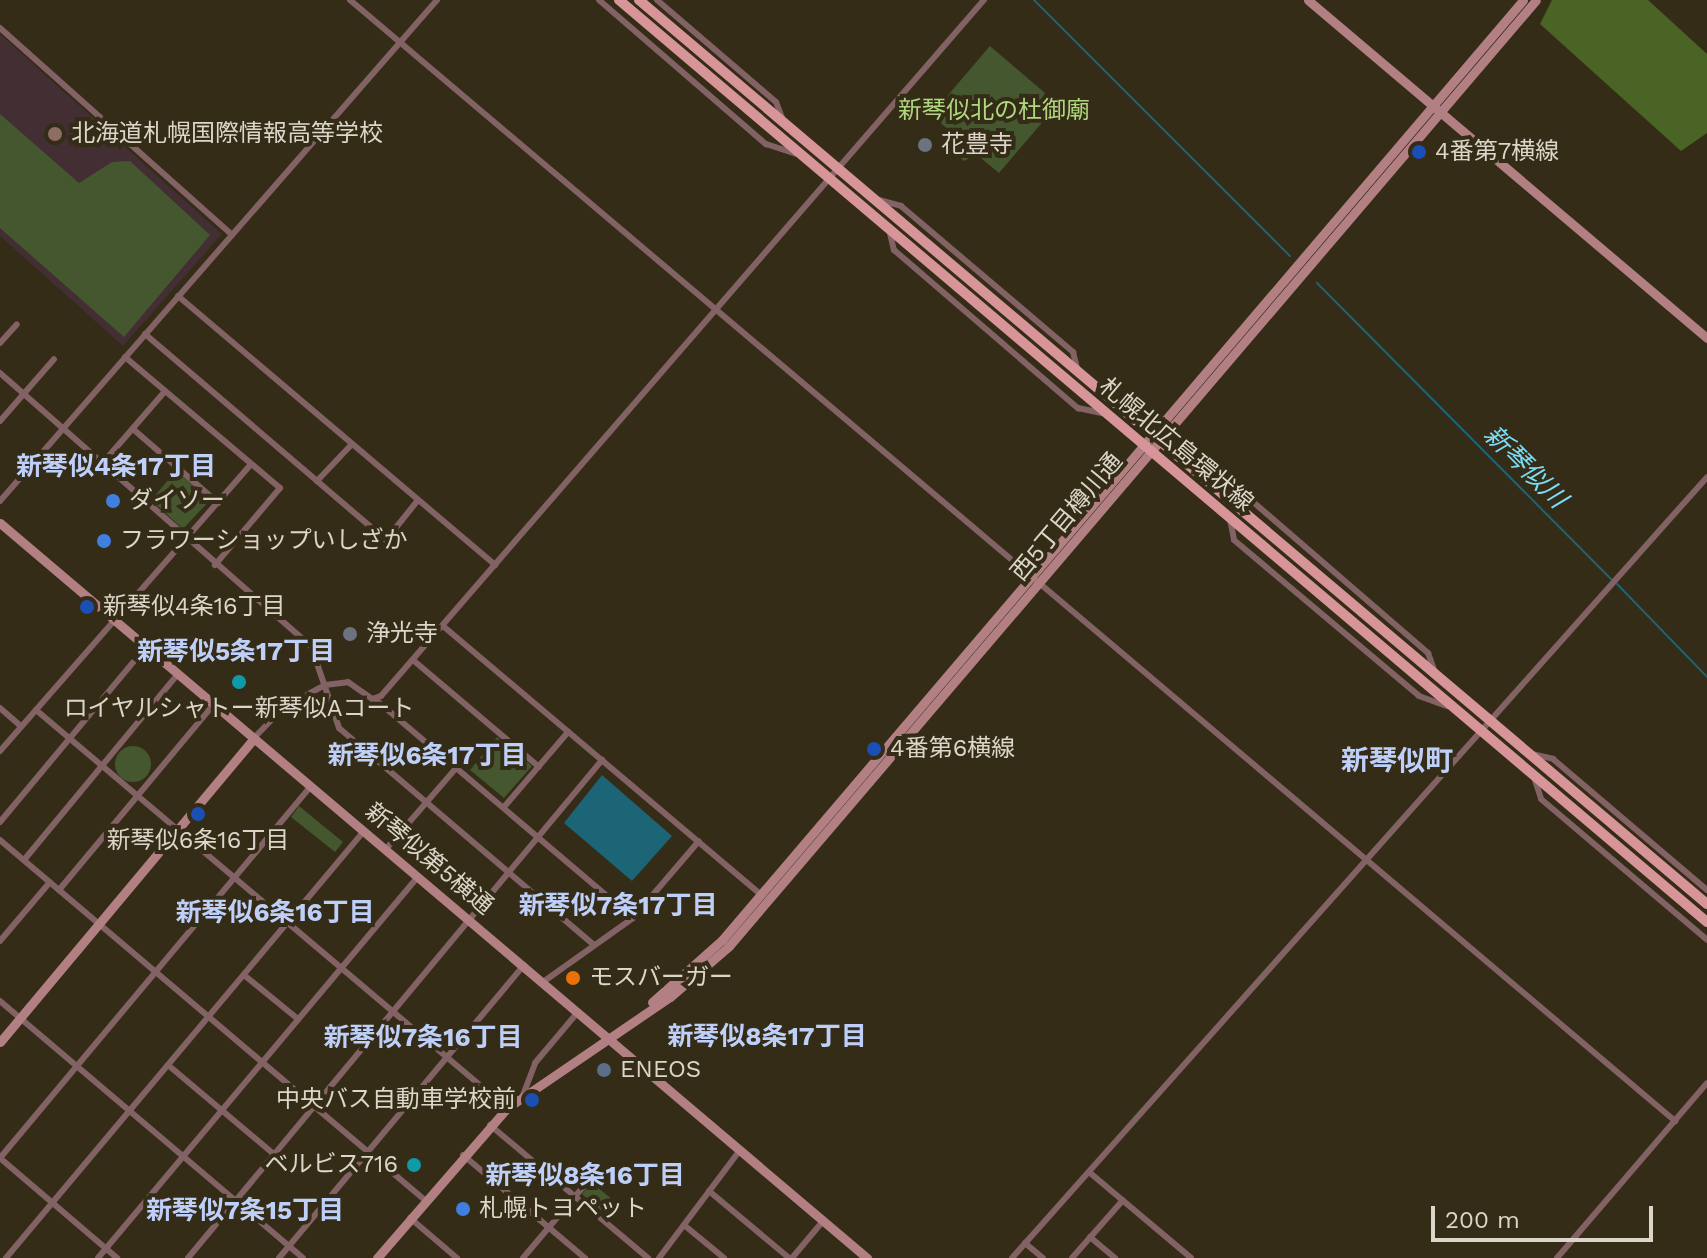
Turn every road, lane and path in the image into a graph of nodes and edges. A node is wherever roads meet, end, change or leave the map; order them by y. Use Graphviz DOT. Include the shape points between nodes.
graph roads {
  1 [pos="350,0"];
  2 [pos="437,0"];
  3 [pos="599,0"];
  4 [pos="619,0"];
  5 [pos="639,0"];
  6 [pos="657,0"];
  7 [pos="984,0"];
  8 [pos="1308,0"];
  9 [pos="1523,0"];
  10 [pos="1536,0"];
  11 [pos="0,28"];
  12 [pos="399,44"];
  13 [pos="1437,109"];
  14 [pos="784,123"];
  15 [pos="804,156"];
  16 [pos="838,169"];
  17 [pos="831,179"];
  18 [pos="232,235"];
  19 [pos="178,296"];
  20 [pos="715,311"];
  21 [pos="17,324"];
  22 [pos="145,334"];
  23 [pos="1707,338"];
  24 [pos="0,343"];
  25 [pos="125,357"];
  26 [pos="54,359"];
  27 [pos="0,373"];
  28 [pos="165,391"];
  29 [pos="23,395"];
  30 [pos="0,421"];
  31 [pos="133,429"];
  32 [pos="62,431"];
  33 [pos="1154,437"];
  34 [pos="352,444"];
  35 [pos="1146,447"];
  36 [pos="251,464"];
  37 [pos="101,465"];
  38 [pos="1707,477"];
  39 [pos="317,481"];
  40 [pos="418,500"];
  41 [pos="0,501"];
  42 [pos="218,503"];
  43 [pos="0,523"];
  44 [pos="185,539"];
  45 [pos="215,565"];
  46 [pos="495,565"];
  47 [pos="1034,580"];
  48 [pos="115,621"];
  49 [pos="443,626"];
  50 [pos="146,647"];
  51 [pos="413,660"];
  52 [pos="178,674"];
  53 [pos="325,685"];
  54 [pos="376,700"];
  55 [pos="214,704"];
  56 [pos="0,708"];
  57 [pos="36,710"];
  58 [pos="1489,720"];
  59 [pos="21,726"];
  60 [pos="568,732"];
  61 [pos="1483,732"];
  62 [pos="70,738"];
  63 [pos="254,738"];
  64 [pos="0,751"];
  65 [pos="1528,753"];
  66 [pos="602,760"];
  67 [pos="103,766"];
  68 [pos="457,767"];
  69 [pos="539,767"];
  70 [pos="1534,775"];
  71 [pos="311,786"];
  72 [pos="138,795"];
  73 [pos="427,803"];
  74 [pos="504,807"];
  75 [pos="0,822"];
  76 [pos="177,829"];
  77 [pos="364,831"];
  78 [pos="535,836"];
  79 [pos="699,841"];
  80 [pos="1,843"];
  81 [pos="386,849"];
  82 [pos="1366,859"];
  83 [pos="24,860"];
  84 [pos="505,871"];
  85 [pos="418,876"];
  86 [pos="235,877"];
  87 [pos="50,882"];
  88 [pos="59,890"];
  89 [pos="1707,890"];
  90 [pos="764,897"];
  91 [pos="1707,904"];
  92 [pos="633,918"];
  93 [pos="469,919"];
  94 [pos="288,922"];
  95 [pos="1707,922"];
  96 [pos="99,923"];
  97 [pos="1707,940"];
  98 [pos="0,941"];
  99 [pos="594,945"];
  100 [pos="524,965"];
  101 [pos="341,968"];
  102 [pos="156,972"];
  103 [pos="244,975"];
  104 [pos="543,982"];
  105 [pos="0,1001"];
  106 [pos="578,1011"];
  107 [pos="395,1012"];
  108 [pos="209,1017"];
  109 [pos="20,1018"];
  110 [pos="298,1019"];
  111 [pos="608,1035"];
  112 [pos="0,1042"];
  113 [pos="448,1057"];
  114 [pos="262,1062"];
  115 [pos="168,1065"];
  116 [pos="76,1066"];
  117 [pos="1707,1083"];
  118 [pos="523,1095"];
  119 [pos="315,1107"];
  120 [pos="507,1108"];
  121 [pos="221,1110"];
  122 [pos="130,1112"];
  123 [pos="1675,1121"];
  124 [pos="490,1125"];
  125 [pos="740,1150"];
  126 [pos="368,1152"];
  127 [pos="275,1155"];
  128 [pos="463,1155"];
  129 [pos="183,1156"];
  130 [pos="0,1158"];
  131 [pos="1089,1172"];
  132 [pos="588,1181"];
  133 [pos="709,1191"];
  134 [pos="575,1197"];
  135 [pos="1123,1200"];
  136 [pos="236,1201"];
  137 [pos="426,1201"];
  138 [pos="53,1203"];
  139 [pos="410,1218"];
  140 [pos="823,1221"];
  141 [pos="684,1225"];
  142 [pos="549,1227"];
  143 [pos="1090,1237"];
  144 [pos="1025,1243"];
  145 [pos="289,1246"];
  146 [pos="106,1248"];
  147 [pos="6,1258"];
  148 [pos="98,1258"];
  149 [pos="117,1258"];
  150 [pos="188,1258"];
  151 [pos="279,1258"];
  152 [pos="303,1258"];
  153 [pos="377,1258"];
  154 [pos="457,1258"];
  155 [pos="523,1258"];
  156 [pos="585,1258"];
  157 [pos="648,1258"];
  158 [pos="659,1258"];
  159 [pos="724,1258"];
  160 [pos="791,1258"];
  161 [pos="867,1258"];
  162 [pos="1012,1258"];
  163 [pos="1043,1258"];
  164 [pos="1072,1258"];
  165 [pos="1115,1258"];
  166 [pos="1191,1258"];
  167 [pos="1557,1258"];
  1 -- 12 [label="street"];
  2 -- 12 [label="street"];
  3 -- 15 [label="street" via="766,144"];
  4 -- 15 [label="main road, 札幌北広島環状線"];
  5 -- 14 [label="main road, 札幌北広島環状線"];
  6 -- 14 [label="street" via="776,102"];
  7 -- 16 [label="street"];
  8 -- 13 [label="street"];
  9 -- 13 [label="street, 西5丁目樽川通"];
  10 -- 13 [label="street, 西5丁目樽川通"];
  11 -- 18 [label="street"];
  12 -- 18 [label="street"];
  12 -- 20 [label="street"];
  13 -- 23 [label="street"];
  13 -- 33 [label="street, 西5丁目樽川通"];
  14 -- 16 [label="main road, 札幌北広島環状線"];
  15 -- 17 [label="main road, 札幌北広島環状線"];
  16 -- 17 [label="street"];
  16 -- 33 [label="main road, 札幌北広島環状線"];
  17 -- 20 [label="street"];
  17 -- 35 [label="main road, 札幌北広島環状線"];
  18 -- 19 [label="street"];
  19 -- 22 [label="street"];
  19 -- 34 [label="street"];
  20 -- 46 [label="street"];
  20 -- 47 [label="street"];
  21 -- 24 [label="street"];
  22 -- 25 [label="street"];
  22 -- 39 [label="street"];
  25 -- 28 [label="street"];
  25 -- 32 [label="street"];
  26 -- 29 [label="street"];
  27 -- 29 [label="street"];
  28 -- 31 [label="street"];
  28 -- 36 [label="street"];
  29 -- 30 [label="street"];
  29 -- 32 [label="street"];
  31 -- 37 [label="street"];
  31 -- 42 [label="street"];
  32 -- 37 [label="street"];
  32 -- 41 [label="street"];
  33 -- 35 [label="street, 西5丁目樽川通"];
  33 -- 58 [label="main road, 札幌北広島環状線"];
  34 -- 39 [label="street"];
  34 -- 40 [label="street"];
  35 -- 47 [label="street, 西5丁目樽川通"];
  35 -- 61 [label="main road, 札幌北広島環状線"];
  36 -- 42 [label="street"];
  36 -- 45 [label="street" via="280,488"];
  37 -- 44 [label="street"];
  38 -- 58 [label="street"];
  39 -- 40 [label="street" via="386,540"];
  40 -- 46 [label="street"];
  42 -- 44 [label="street"];
  43 -- 48 [label="street, 新琴似第5横通"];
  44 -- 45 [label="street"];
  44 -- 48 [label="street"];
  45 -- 53 [label="street" via="311,646"];
  46 -- 49 [label="street"];
  47 -- 82 [label="street"];
  47 -- 90 [label="street, 西5丁目樽川通"];
  48 -- 50 [label="street, 新琴似第5横通"];
  48 -- 57 [label="street"];
  49 -- 51 [label="street"];
  49 -- 60 [label="street"];
  50 -- 52 [label="street, 新琴似第5横通"];
  50 -- 62 [label="street"];
  51 -- 54 [label="street"];
  51 -- 69 [label="street"];
  52 -- 55 [label="street, 新琴似第5横通"];
  52 -- 67 [label="street"];
  53 -- 54 [label="street" via="348,682"];
  53 -- 63 [label="street" via="283,708"];
  53 -- 73 [label="street" via="339,728"];
  54 -- 68 [label="street"];
  55 -- 63 [label="street, 新琴似第5横通"];
  55 -- 72 [label="street"];
  56 -- 59 [label="street"];
  57 -- 59 [label="street"];
  57 -- 62 [label="street"];
  58 -- 61 [label="street"];
  58 -- 65 [label="main road, 札幌北広島環状線"];
  59 -- 64 [label="street"];
  60 -- 66 [label="street"];
  60 -- 69 [label="street"];
  61 -- 70 [label="main road, 札幌北広島環状線"];
  61 -- 82 [label="street"];
  62 -- 67 [label="street"];
  62 -- 75 [label="street"];
  63 -- 71 [label="street, 新琴似第5横通"];
  63 -- 76 [label="street"];
  65 -- 89 [label="street" via="1553,759"];
  65 -- 91 [label="main road, 札幌北広島環状線"];
  66 -- 78 [label="street"];
  66 -- 79 [label="street"];
  67 -- 72 [label="street"];
  67 -- 83 [label="street"];
  68 -- 73 [label="street"];
  68 -- 74 [label="street"];
  69 -- 74 [label="street"];
  70 -- 95 [label="main road, 札幌北広島環状線"];
  70 -- 97 [label="street" via="1541,799"];
  71 -- 77 [label="street, 新琴似第5横通"];
  71 -- 86 [label="street"];
  72 -- 76 [label="street"];
  72 -- 88 [label="street"];
  73 -- 81 [label="street"];
  73 -- 84 [label="street"];
  74 -- 78 [label="street"];
  76 -- 86 [label="street"];
  76 -- 96 [label="street"];
  77 -- 81 [label="street, 新琴似第5横通"];
  77 -- 94 [label="street"];
  78 -- 84 [label="street"];
  78 -- 92 [label="street"];
  79 -- 90 [label="street"];
  79 -- 92 [label="street"];
  80 -- 83 [label="street"];
  81 -- 85 [label="street, 新琴似第5横通"];
  82 -- 123 [label="street"];
  82 -- 131 [label="street"];
  83 -- 87 [label="street"];
  84 -- 93 [label="street"];
  84 -- 99 [label="street"];
  85 -- 93 [label="street, 新琴似第5横通"];
  85 -- 101 [label="street"];
  86 -- 94 [label="street"];
  86 -- 102 [label="street"];
  87 -- 88 [label="street"];
  87 -- 98 [label="street"];
  88 -- 96 [label="street"];
  90 -- 111 [label="street, 西5丁目樽川通" via="647,1007"];
  92 -- 99 [label="street"];
  93 -- 100 [label="street, 新琴似第5横通"];
  93 -- 107 [label="street"];
  94 -- 101 [label="street"];
  94 -- 103 [label="street"];
  96 -- 102 [label="street"];
  96 -- 109 [label="street"];
  99 -- 104 [label="street"];
  100 -- 104 [label="street, 新琴似第5横通"];
  100 -- 113 [label="street"];
  101 -- 107 [label="street"];
  101 -- 110 [label="street"];
  102 -- 108 [label="street"];
  102 -- 116 [label="street"];
  103 -- 108 [label="street"];
  103 -- 110 [label="street"];
  104 -- 106 [label="street, 新琴似第5横通"];
  105 -- 109 [label="street"];
  106 -- 111 [label="street, 新琴似第5横通"];
  106 -- 118 [label="street" via="535,1063"];
  107 -- 113 [label="street"];
  107 -- 119 [label="street"];
  108 -- 114 [label="street"];
  108 -- 115 [label="street"];
  109 -- 112 [label="street"];
  109 -- 116 [label="street"];
  110 -- 114 [label="street"];
  111 -- 118 [label="street, 西5丁目樽川通"];
  111 -- 125 [label="street, 新琴似第5横通"];
  113 -- 120 [label="street"];
  113 -- 126 [label="street"];
  114 -- 119 [label="street"];
  114 -- 121 [label="street"];
  115 -- 121 [label="street"];
  115 -- 122 [label="street"];
  116 -- 122 [label="street"];
  116 -- 130 [label="street"];
  117 -- 123 [label="street"];
  118 -- 120 [label="street, 西5丁目樽川通"];
  119 -- 126 [label="street"];
  119 -- 127 [label="street"];
  120 -- 124 [label="street, 西5丁目樽川通"];
  121 -- 127 [label="street"];
  121 -- 129 [label="street"];
  122 -- 129 [label="street"];
  122 -- 138 [label="street"];
  123 -- 167 [label="street"];
  124 -- 128 [label="street, 西5丁目樽川通"];
  124 -- 134 [label="street"];
  125 -- 133 [label="street"];
  125 -- 140 [label="street, 新琴似第5横通"];
  126 -- 137 [label="street"];
  126 -- 145 [label="street"];
  127 -- 136 [label="street"];
  128 -- 137 [label="street, 西5丁目樽川通"];
  128 -- 142 [label="street"];
  129 -- 136 [label="street"];
  129 -- 146 [label="street"];
  130 -- 138 [label="street"];
  131 -- 135 [label="street"];
  131 -- 144 [label="street"];
  132 -- 134 [label="street"];
  133 -- 141 [label="street"];
  133 -- 160 [label="street"];
  134 -- 142 [label="street"];
  134 -- 157 [label="street"];
  135 -- 143 [label="street"];
  135 -- 166 [label="street"];
  136 -- 145 [label="street"];
  136 -- 150 [label="street"];
  137 -- 139 [label="street, 西5丁目樽川通"];
  138 -- 146 [label="street"];
  138 -- 147 [label="street"];
  139 -- 153 [label="street, 西5丁目樽川通"];
  139 -- 154 [label="street"];
  140 -- 160 [label="street"];
  140 -- 161 [label="street, 新琴似第5横通"];
  141 -- 158 [label="street"];
  141 -- 159 [label="street"];
  142 -- 155 [label="street"];
  142 -- 156 [label="street"];
  143 -- 164 [label="street"];
  143 -- 165 [label="street"];
  144 -- 162 [label="street"];
  144 -- 163 [label="street"];
  145 -- 151 [label="street"];
  145 -- 152 [label="street"];
  146 -- 148 [label="street"];
  146 -- 149 [label="street"];
}
